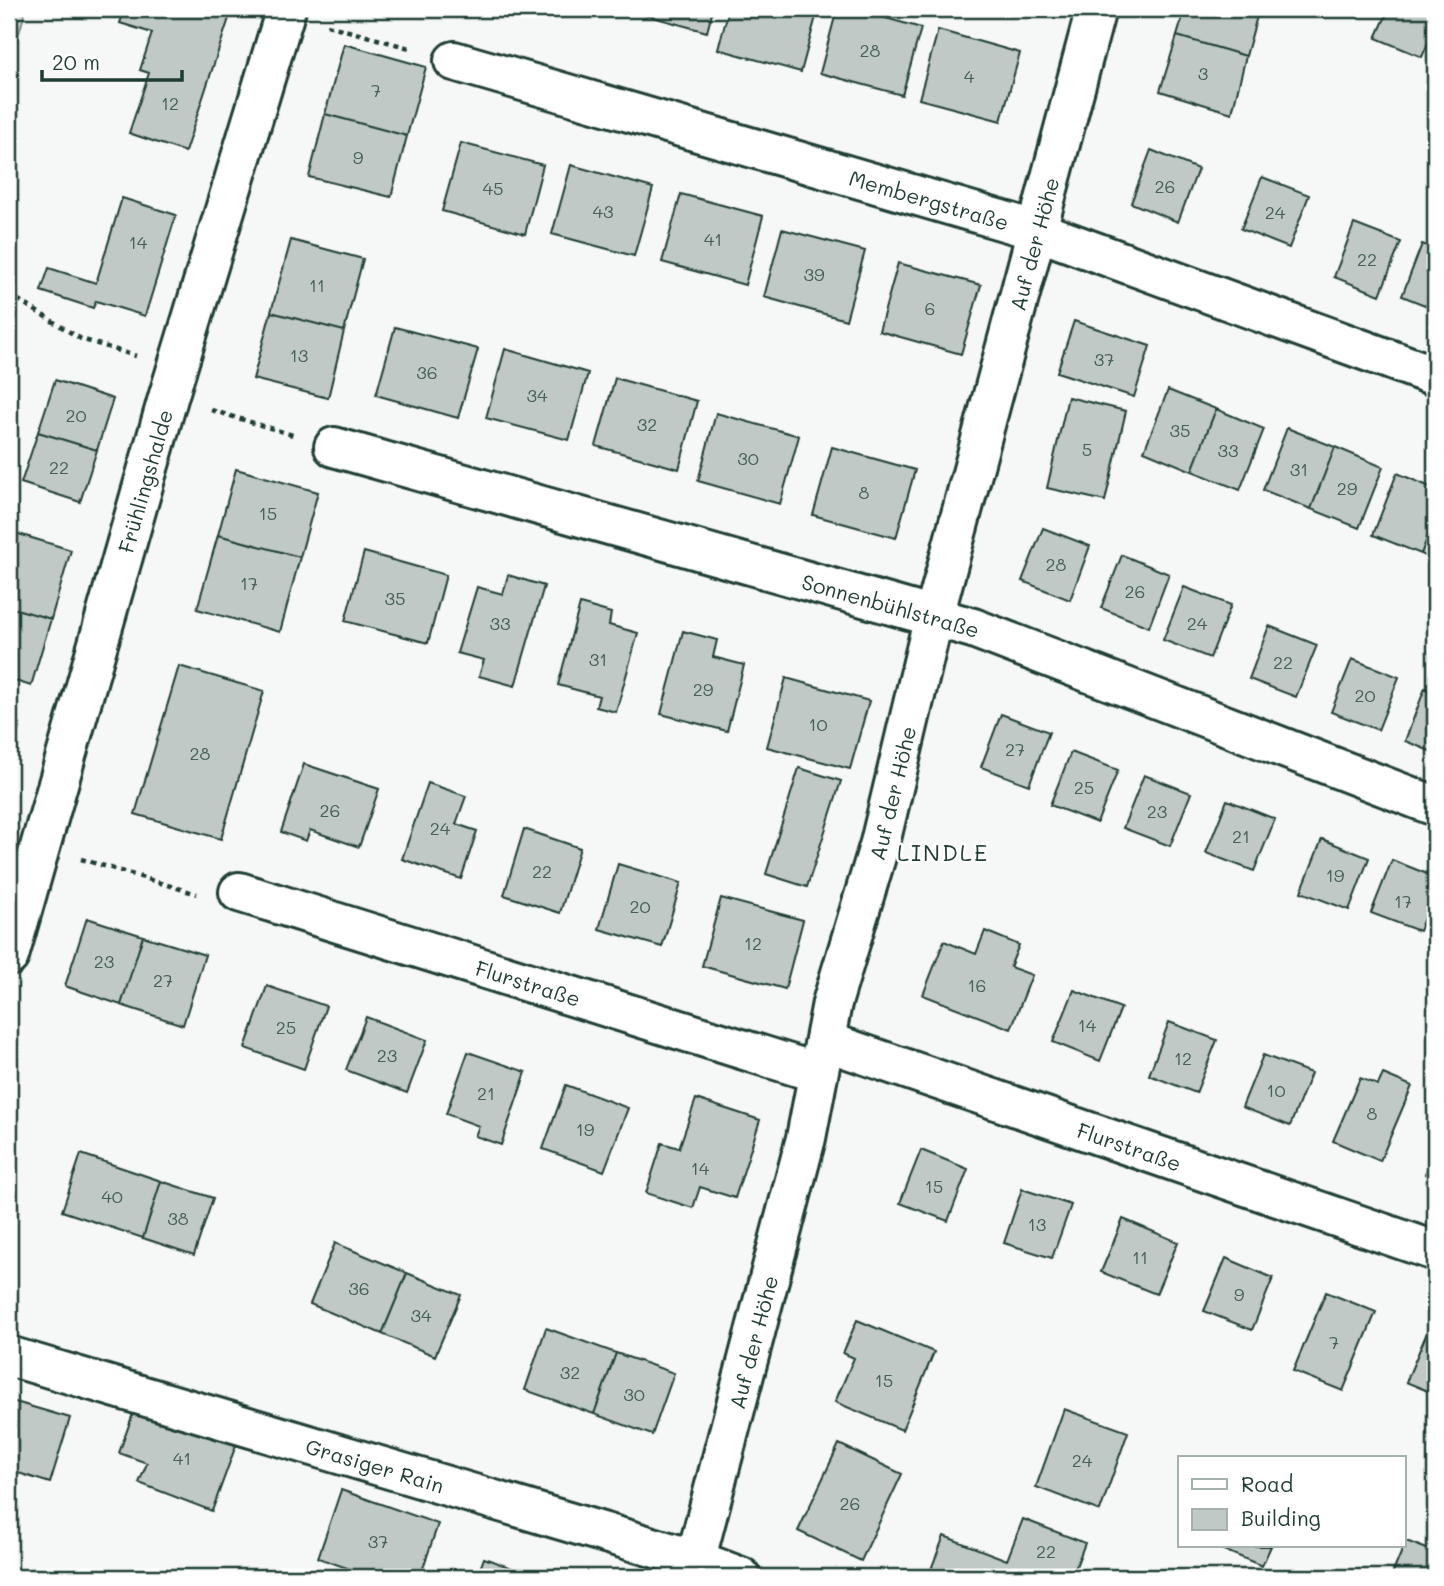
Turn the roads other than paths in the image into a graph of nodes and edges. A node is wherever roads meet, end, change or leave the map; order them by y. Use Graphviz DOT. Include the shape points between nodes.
graph roads {
  1 [pos="1096,9"];
  2 [pos="285,11"];
  3 [pos="454,61"];
  4 [pos="1035,230"];
  5 [pos="1435,376"];
  6 [pos="334,447"];
  7 [pos="934,616"];
  8 [pos="1435,806"];
  9 [pos="239,892"];
  10 [pos="9,956"];
  11 [pos="821,1057"];
  12 [pos="1435,1251"];
  13 [pos="9,1356"];
  14 [pos="694,1569"];
  15 [pos="741,1577"];
  1 -- 4 [label="street, Auf der Höhe"];
  2 -- 10 [label="street, Frühlingshalde"];
  3 -- 4 [label="street, Membergstraße"];
  4 -- 5 [label="street, Membergstraße"];
  4 -- 7 [label="street, Auf der Höhe"];
  6 -- 7 [label="street, Sonnenbühlstraße"];
  7 -- 8 [label="street, Sonnenbühlstraße"];
  7 -- 11 [label="street, Auf der Höhe" via="880,842 832,1003"];
  9 -- 11 [label="street, Flurstraße"];
  11 -- 12 [label="street, Flurstraße"];
  11 -- 14 [label="street, Auf der Höhe" via="806,1138"];
  13 -- 14 [label="street, Grasiger Rain"];
  14 -- 15 [label="street, Grasiger Rain"];
}
